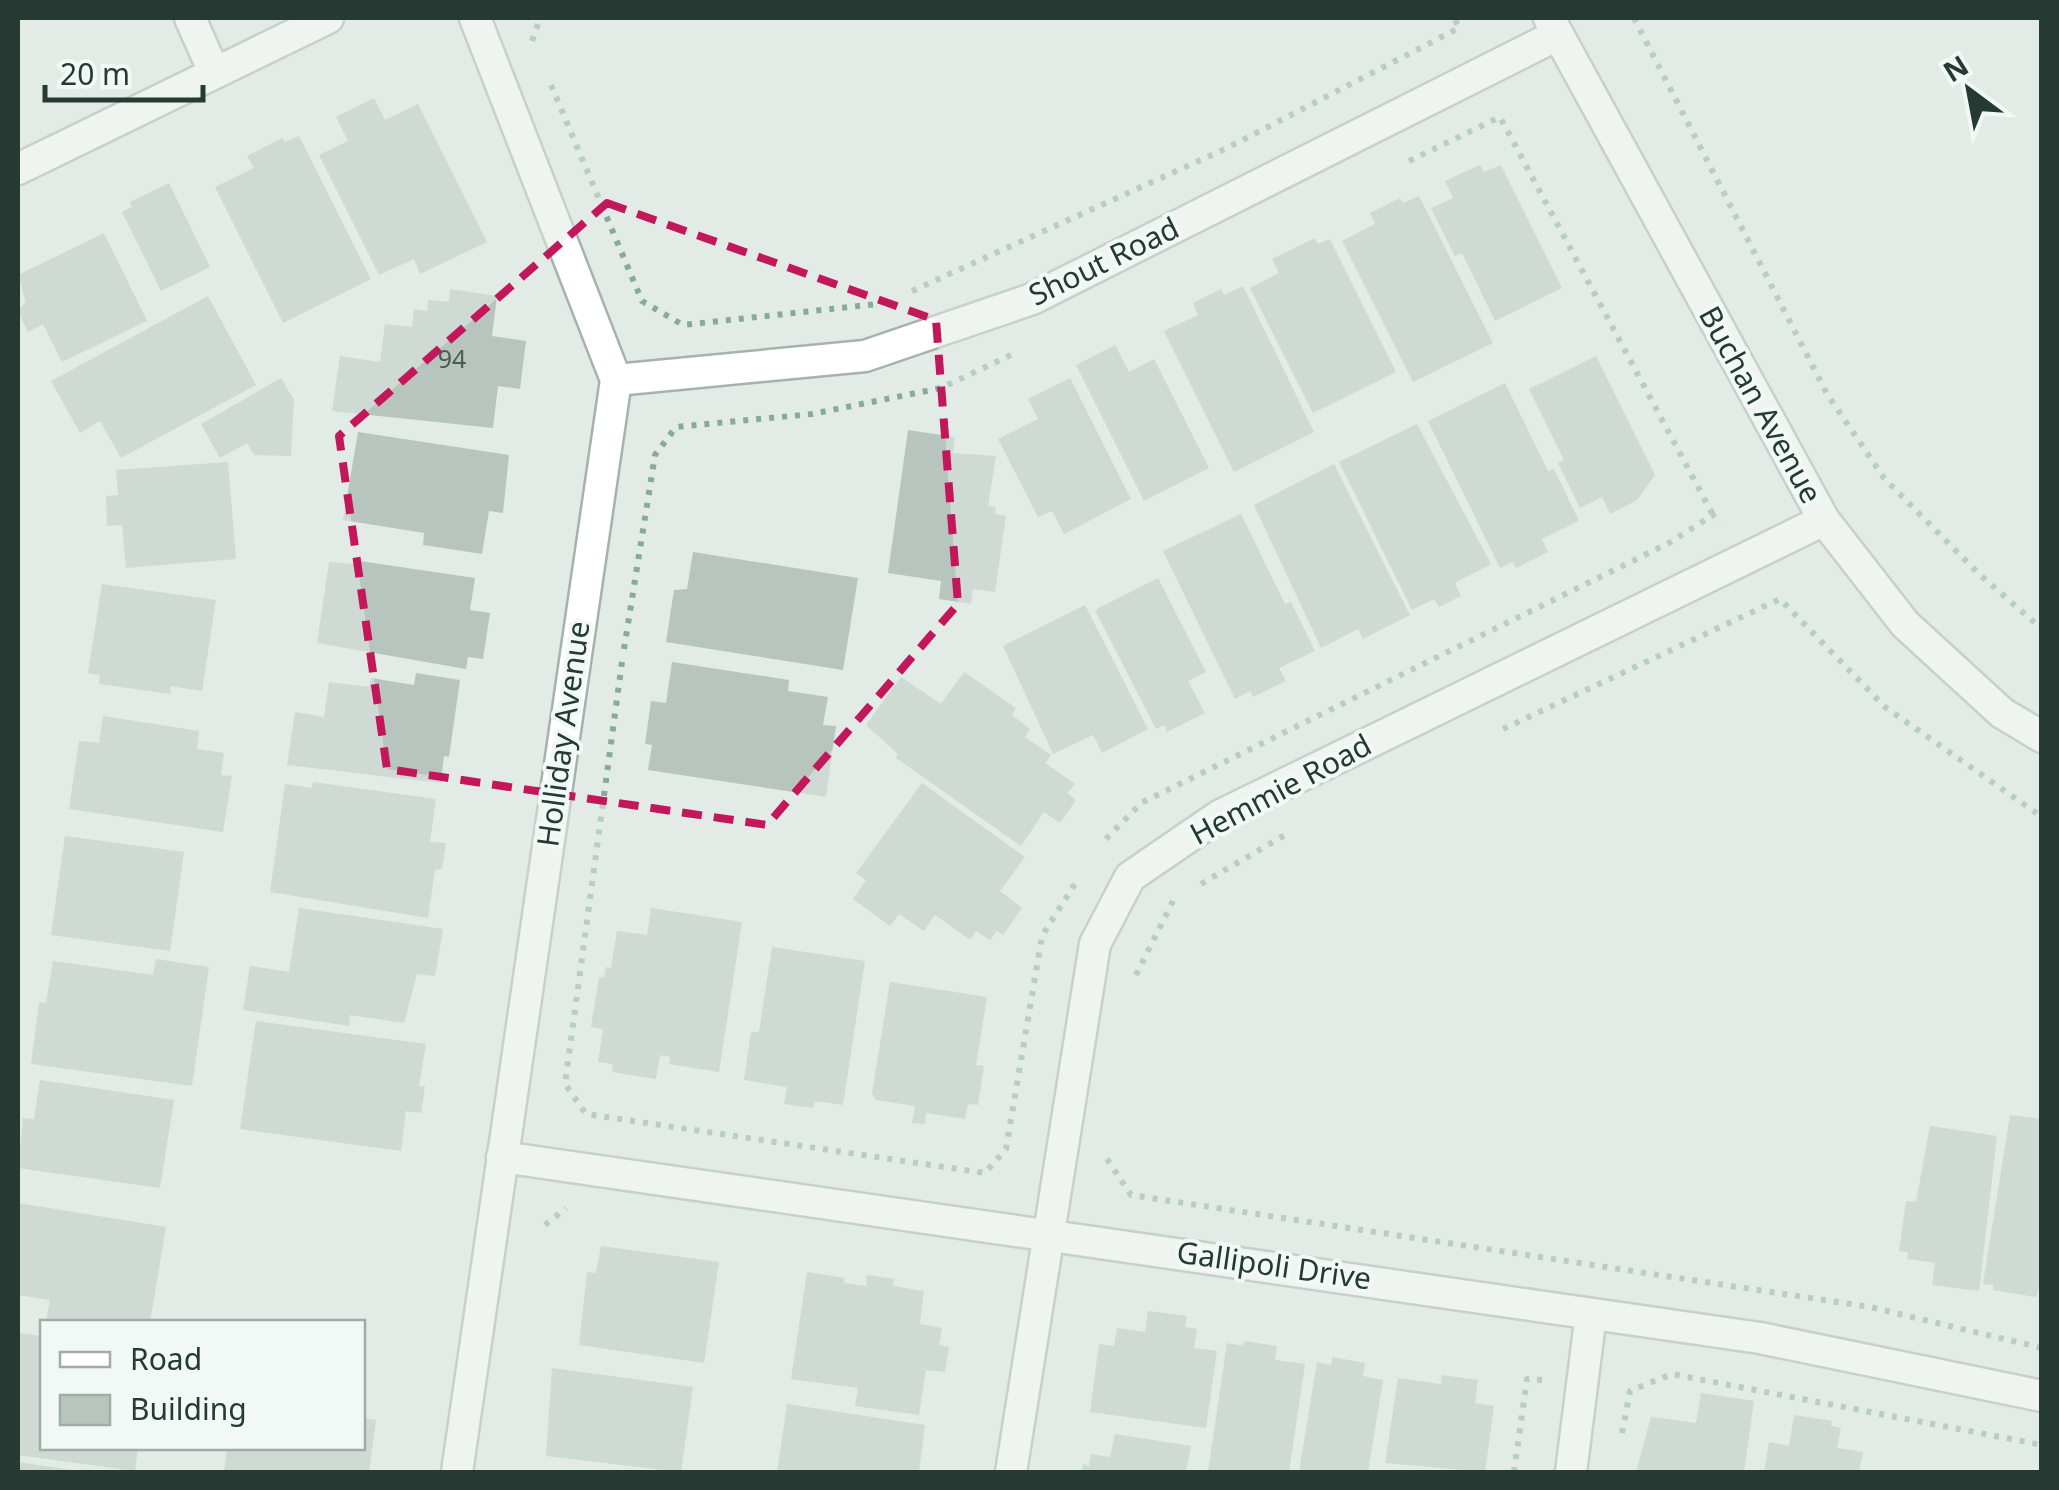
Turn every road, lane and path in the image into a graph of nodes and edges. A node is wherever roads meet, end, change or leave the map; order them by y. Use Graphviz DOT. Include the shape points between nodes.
graph roads {
  1 [pos="190,18"];
  2 [pos="328,18"];
  3 [pos="475,18"];
  4 [pos="540,18"];
  5 [pos="1454,18"];
  6 [pos="1634,18"];
  7 [pos="1553,26"];
  8 [pos="538,55"];
  9 [pos="214,72"];
  10 [pos="545,72"];
  11 [pos="1396,168"];
  12 [pos="18,169"];
  13 [pos="901,296"];
  14 [pos="883,304"];
  15 [pos="1028,346"];
  16 [pos="616,380"];
  17 [pos="1713,515"];
  18 [pos="1824,520"];
  19 [pos="1746,558"];
  20 [pos="1780,600"];
  21 [pos="2042,629"];
  22 [pos="1486,736"];
  23 [pos="2042,737"];
  24 [pos="2042,817"];
  25 [pos="1299,826"];
  26 [pos="1095,851"];
  27 [pos="1078,879"];
  28 [pos="1127,992"];
  29 [pos="1108,1147"];
  30 [pos="1006,1150"];
  31 [pos="1018,1150"];
  32 [pos="502,1157"];
  33 [pos="566,1208"];
  34 [pos="545,1224"];
  35 [pos="1047,1234"];
  36 [pos="1590,1314"];
  37 [pos="2042,1348"];
  38 [pos="1546,1380"];
  39 [pos="2042,1396"];
  40 [pos="1622,1436"];
  41 [pos="2042,1445"];
  42 [pos="457,1472"];
  43 [pos="1011,1472"];
  44 [pos="1514,1472"];
  45 [pos="1571,1472"];
  1 -- 9 [label="street"];
  2 -- 9 [label="street"];
  3 -- 16 [label="street, Holliday Avenue"];
  4 -- 8 [label="path" via="530,37"];
  5 -- 13 [label="path" via="1459,28 1227,148"];
  6 -- 21 [label="path" via="1827,394 1884,478"];
  7 -- 16 [label="street, Shout Road" via="1032,299 865,356"];
  7 -- 18 [label="street, Buchan Avenue"];
  9 -- 12 [label="street"];
  10 -- 14 [label="path" via="642,300 683,325"];
  11 -- 17 [label="path" via="1500,117"];
  15 -- 30 [label="path" via="941,388 812,414 676,427 655,455 565,1084 585,1116 986,1172"];
  16 -- 32 [label="street, Holliday Avenue"];
  17 -- 19 [label="path"];
  17 -- 26 [label="path" via="1141,802"];
  18 -- 19 [label="street, Hemmie Road"];
  18 -- 23 [label="street, Buchan Avenue" via="1905,624 2002,712"];
  19 -- 20 [label="path"];
  19 -- 35 [label="street, Hemmie Road" via="1219,816 1130,877 1095,944"];
  20 -- 22 [label="path"];
  20 -- 24 [label="path" via="1885,707"];
  25 -- 28 [label="path" via="1174,900"];
  27 -- 30 [label="path" via="1042,936"];
  29 -- 37 [label="path" via="1106,1164 1131,1198 1870,1307"];
  30 -- 31 [label="path"];
  32 -- 35 [label="street, Gallipoli Drive"];
  32 -- 42 [label="street, Holliday Avenue"];
  33 -- 34 [label="path"];
  35 -- 36 [label="street, Gallipoli Drive"];
  35 -- 43 [label="street, Hemmie Road"];
  36 -- 39 [label="street, Gallipoli Drive" via="1760,1338"];
  36 -- 45 [label="street"];
  38 -- 44 [label="path" via="1527,1380"];
  40 -- 41 [label="path" via="1630,1391 1672,1374"];
}
